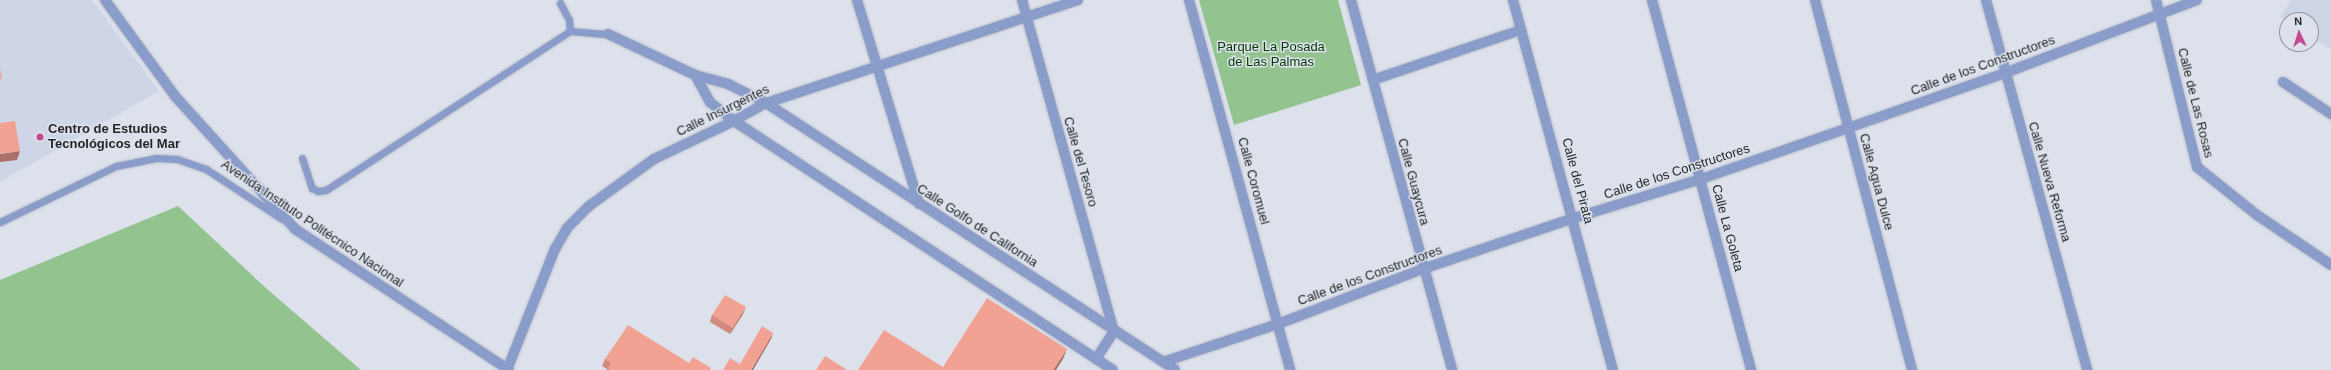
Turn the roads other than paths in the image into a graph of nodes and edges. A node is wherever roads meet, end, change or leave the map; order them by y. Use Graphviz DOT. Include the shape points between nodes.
graph roads {
  1 [pos="105,0"];
  2 [pos="858,0"];
  3 [pos="1022,0"];
  4 [pos="1078,0"];
  5 [pos="1189,0"];
  6 [pos="1351,0"];
  7 [pos="1513,0"];
  8 [pos="1652,0"];
  9 [pos="1815,0"];
  10 [pos="1986,0"];
  11 [pos="2156,0"];
  12 [pos="2197,0"];
  13 [pos="560,3"];
  14 [pos="2159,13"];
  15 [pos="1026,17"];
  16 [pos="1521,30"];
  17 [pos="570,31"];
  18 [pos="608,34"];
  19 [pos="875,66"];
  20 [pos="2005,73"];
  21 [pos="695,75"];
  22 [pos="1373,80"];
  23 [pos="2282,82"];
  24 [pos="766,103"];
  25 [pos="2331,114"];
  26 [pos="734,120"];
  27 [pos="1848,128"];
  28 [pos="302,158"];
  29 [pos="1701,179"];
  30 [pos="918,204"];
  31 [pos="1574,218"];
  32 [pos="0,222"];
  33 [pos="295,229"];
  34 [pos="2331,265"];
  35 [pos="1423,269"];
  36 [pos="1278,324"];
  37 [pos="1114,331"];
  38 [pos="1096,359"];
  39 [pos="1163,362"];
  40 [pos="508,370"];
  41 [pos="1113,370"];
  42 [pos="1175,370"];
  43 [pos="1290,370"];
  44 [pos="1452,370"];
  45 [pos="1613,370"];
  46 [pos="1751,370"];
  47 [pos="1912,370"];
  48 [pos="2088,370"];
  1 -- 33 [label="street" via="175,96"];
  2 -- 19 [label="street"];
  3 -- 15 [label="street, Calle del Tesoro"];
  4 -- 15 [label="street, Calle Insurgentes"];
  5 -- 36 [label="street, Calle Coromuel"];
  6 -- 22 [label="street, Calle Guaycura"];
  7 -- 16 [label="street, Calle del Pirata"];
  8 -- 29 [label="street, Calle La Goleta"];
  9 -- 27 [label="street, Calle Agua Dulce"];
  10 -- 20 [label="street, Calle Nueva Reforma"];
  11 -- 14 [label="street, Calle de Las Rosas"];
  12 -- 14 [label="street, Calle de los Constructores"];
  13 -- 17 [label="lane" via="568,15"];
  14 -- 20 [label="street, Calle de los Constructores"];
  14 -- 34 [label="street, Calle de Las Rosas" via="2197,168 2257,215"];
  15 -- 19 [label="street, Calle Insurgentes"];
  15 -- 37 [label="street, Calle del Tesoro"];
  16 -- 22 [label="street"];
  16 -- 31 [label="street, Calle del Pirata"];
  17 -- 18 [label="lane"];
  17 -- 28 [label="lane" via="326,190 318,191 312,188"];
  18 -- 21 [label="street, Calle Golfo de California"];
  19 -- 24 [label="street, Calle Insurgentes"];
  19 -- 30 [label="street"];
  20 -- 27 [label="street, Calle de los Constructores"];
  20 -- 48 [label="street, Calle Nueva Reforma"];
  21 -- 24 [label="street, Calle Golfo de California" via="728,84"];
  21 -- 26 [label="street" via="710,102"];
  22 -- 35 [label="street, Calle Guaycura"];
  23 -- 25 [label="street"];
  24 -- 26 [label="street, Calle Insurgentes"];
  24 -- 30 [label="street, Calle Golfo de California"];
  26 -- 38 [label="street"];
  26 -- 40 [label="street, Calle Insurgentes" via="654,159 589,206 567,228 555,249"];
  27 -- 29 [label="street, Calle de los Constructores"];
  27 -- 47 [label="street, Calle Agua Dulce"];
  29 -- 31 [label="street, Calle de los Constructores"];
  29 -- 46 [label="street, Calle La Goleta"];
  30 -- 37 [label="street, Calle Golfo de California"];
  31 -- 35 [label="street, Calle de los Constructores"];
  31 -- 45 [label="street, Calle del Pirata"];
  32 -- 33 [label="lane, Avenida Instituto Politécnico Nacional" via="116,166 156,158 177,159 206,169 232,184"];
  33 -- 40 [label="street, Avenida Instituto Politécnico Nacional"];
  35 -- 36 [label="street, Calle de los Constructores"];
  35 -- 44 [label="street, Calle Guaycura"];
  36 -- 39 [label="street, Calle de los Constructores"];
  36 -- 43 [label="street, Calle Coromuel"];
  37 -- 38 [label="street"];
  37 -- 39 [label="street, Calle Golfo de California"];
  38 -- 41 [label="street"];
  39 -- 42 [label="street, Calle Golfo de California"];
}
